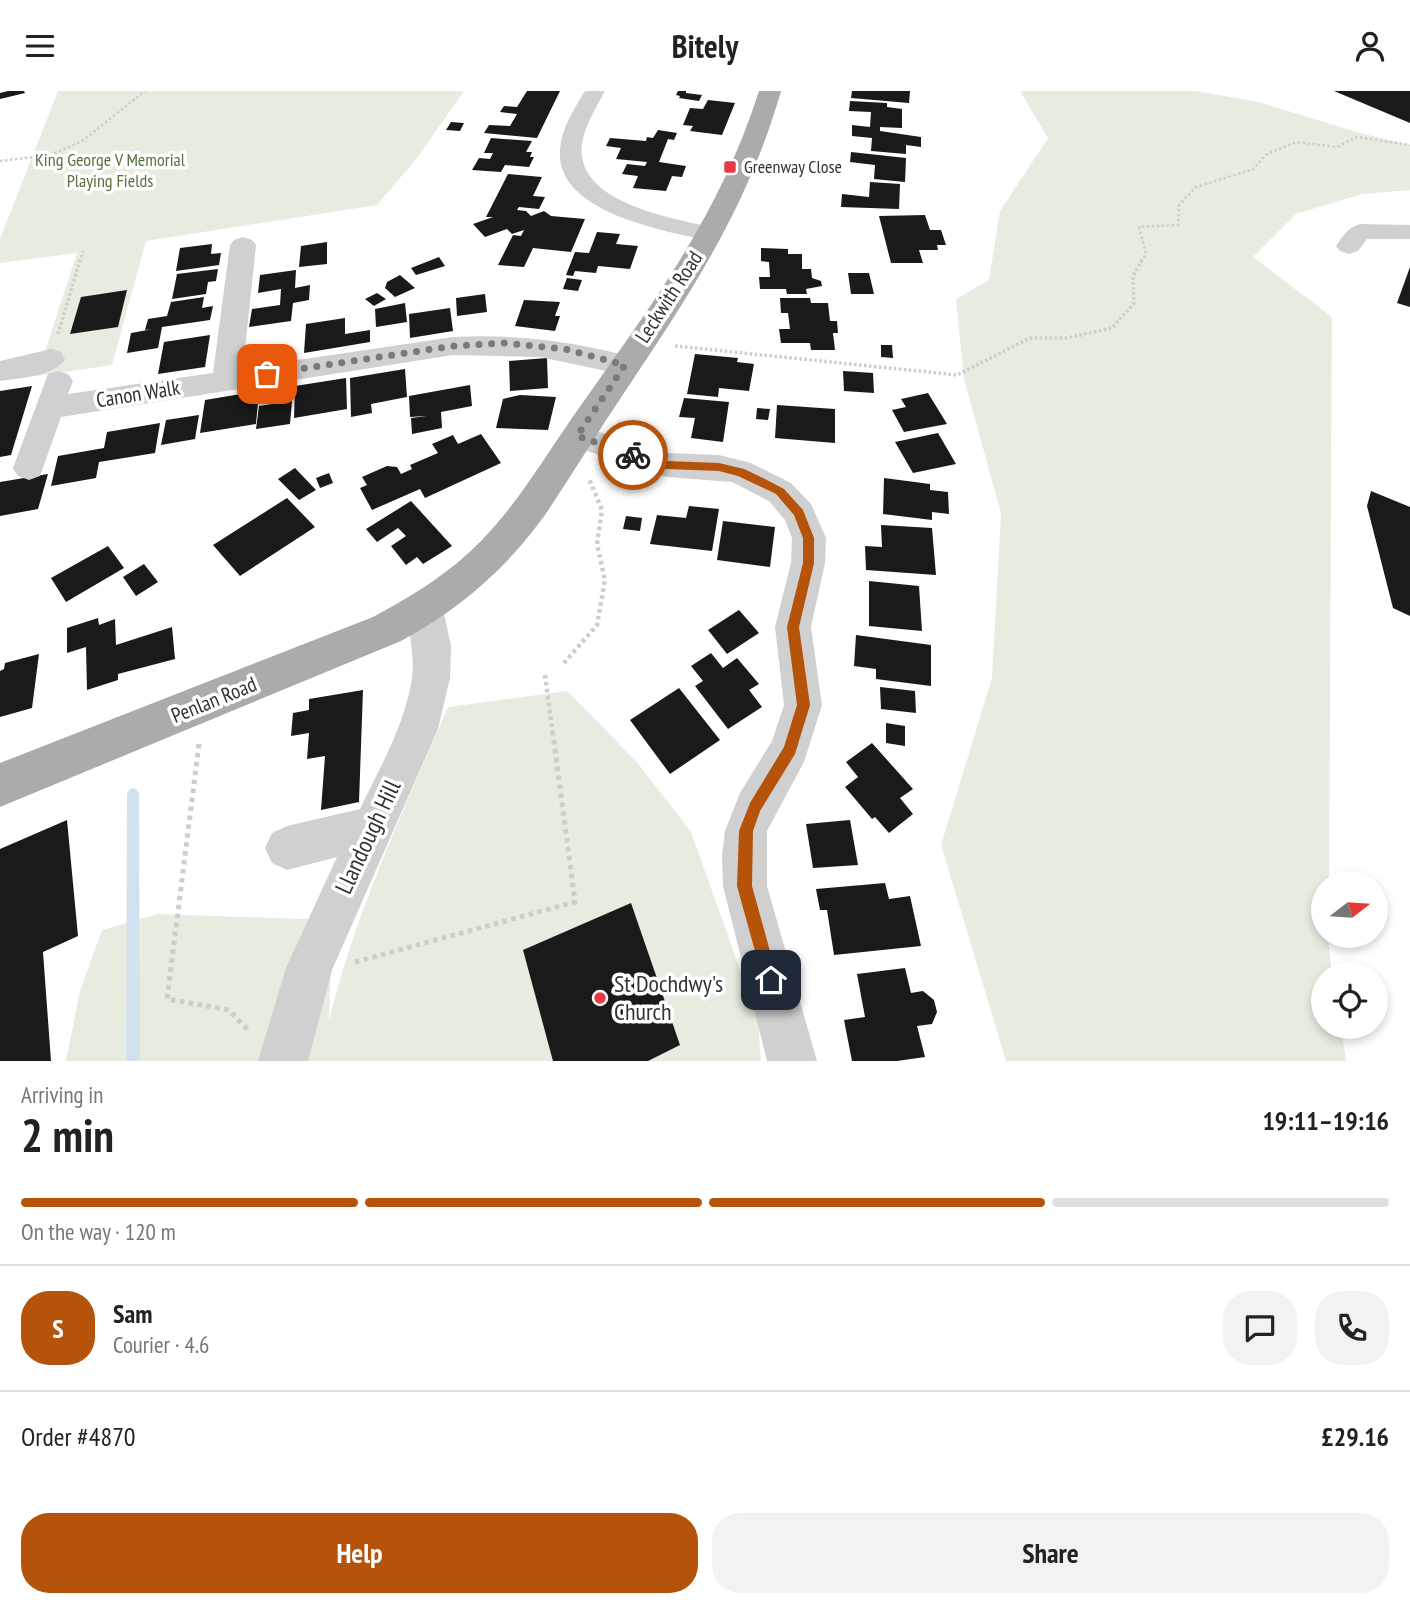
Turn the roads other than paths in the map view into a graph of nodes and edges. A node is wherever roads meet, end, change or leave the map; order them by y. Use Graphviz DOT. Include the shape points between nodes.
graph roads {
  1 [pos="594,91"];
  2 [pos="770,91"];
  3 [pos="1410,232"];
  4 [pos="710,234"];
  5 [pos="243,245"];
  6 [pos="1349,246"];
  7 [pos="625,365"];
  8 [pos="0,371"];
  9 [pos="227,380"];
  10 [pos="53,382"];
  11 [pos="581,453"];
  12 [pos="29,468"];
  13 [pos="425,609"];
  14 [pos="0,785"];
  15 [pos="370,828"];
  16 [pos="287,848"];
  17 [pos="268,1048"];
  18 [pos="792,1061"];
  1 -- 4 [label="street" via="574,132 570,157 579,177 615,207"];
  2 -- 4 [label="main road, Leckwith Road" via="754,141"];
  3 -- 6 [label="street" via="1360,231"];
  4 -- 7 [label="main road, Leckwith Road"];
  5 -- 9 [label="street"];
  7 -- 9 [label="street, Canon Walk" via="565,349 505,343 453,346"];
  7 -- 11 [label="main road, Leckwith Road"];
  8 -- 10 [label="street, Canon Walk" via="35,365"];
  9 -- 10 [label="street, Canon Walk"];
  10 -- 12 [label="street"];
  11 -- 13 [label="main road, Leckwith Road" via="496,550"];
  11 -- 18 [label="street" via="740,472 780,492 799,513 809,538 793,627 803,705 790,750 746,831 744,856 745,886"];
  13 -- 14 [label="main road, Penlan Road" via="279,674"];
  13 -- 15 [label="street, Llandough Hill" via="432,646 428,691 418,729"];
  15 -- 16 [label="street"];
  15 -- 17 [label="street, Llandough Hill" via="309,968"];
}
